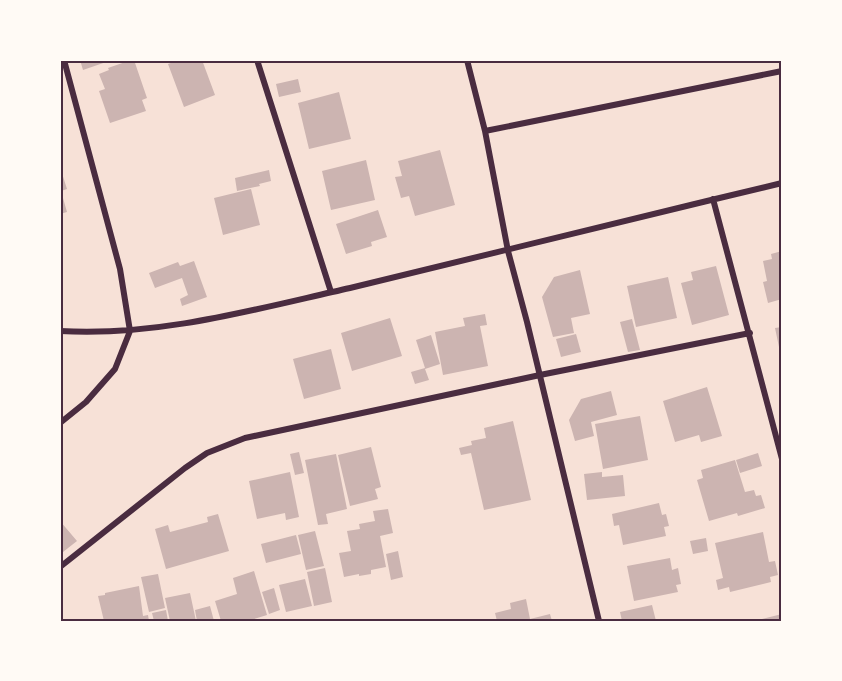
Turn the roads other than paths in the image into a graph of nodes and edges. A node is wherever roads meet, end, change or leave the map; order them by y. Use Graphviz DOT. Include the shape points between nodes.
graph roads {
  1 [pos="64,60"];
  2 [pos="257,60"];
  3 [pos="467,60"];
  4 [pos="782,71"];
  5 [pos="485,131"];
  6 [pos="782,183"];
  7 [pos="713,199"];
  8 [pos="508,251"];
  9 [pos="331,292"];
  10 [pos="60,331"];
  11 [pos="130,331"];
  12 [pos="750,333"];
  13 [pos="540,375"];
  14 [pos="60,423"];
  15 [pos="782,459"];
  16 [pos="60,567"];
  17 [pos="599,621"];
  1 -- 11 [label="street" via="120,269"];
  2 -- 9 [label="street"];
  3 -- 5 [label="street"];
  4 -- 5 [label="street"];
  5 -- 8 [label="street"];
  6 -- 7 [label="street"];
  7 -- 8 [label="street"];
  7 -- 12 [label="street"];
  8 -- 9 [label="street"];
  8 -- 13 [label="street"];
  9 -- 11 [label="street"];
  10 -- 11 [label="street"];
  11 -- 14 [label="street" via="115,369 86,402"];
  12 -- 13 [label="street"];
  12 -- 15 [label="street"];
  13 -- 16 [label="street" via="244,438 207,453 184,468"];
  13 -- 17 [label="street"];
}
